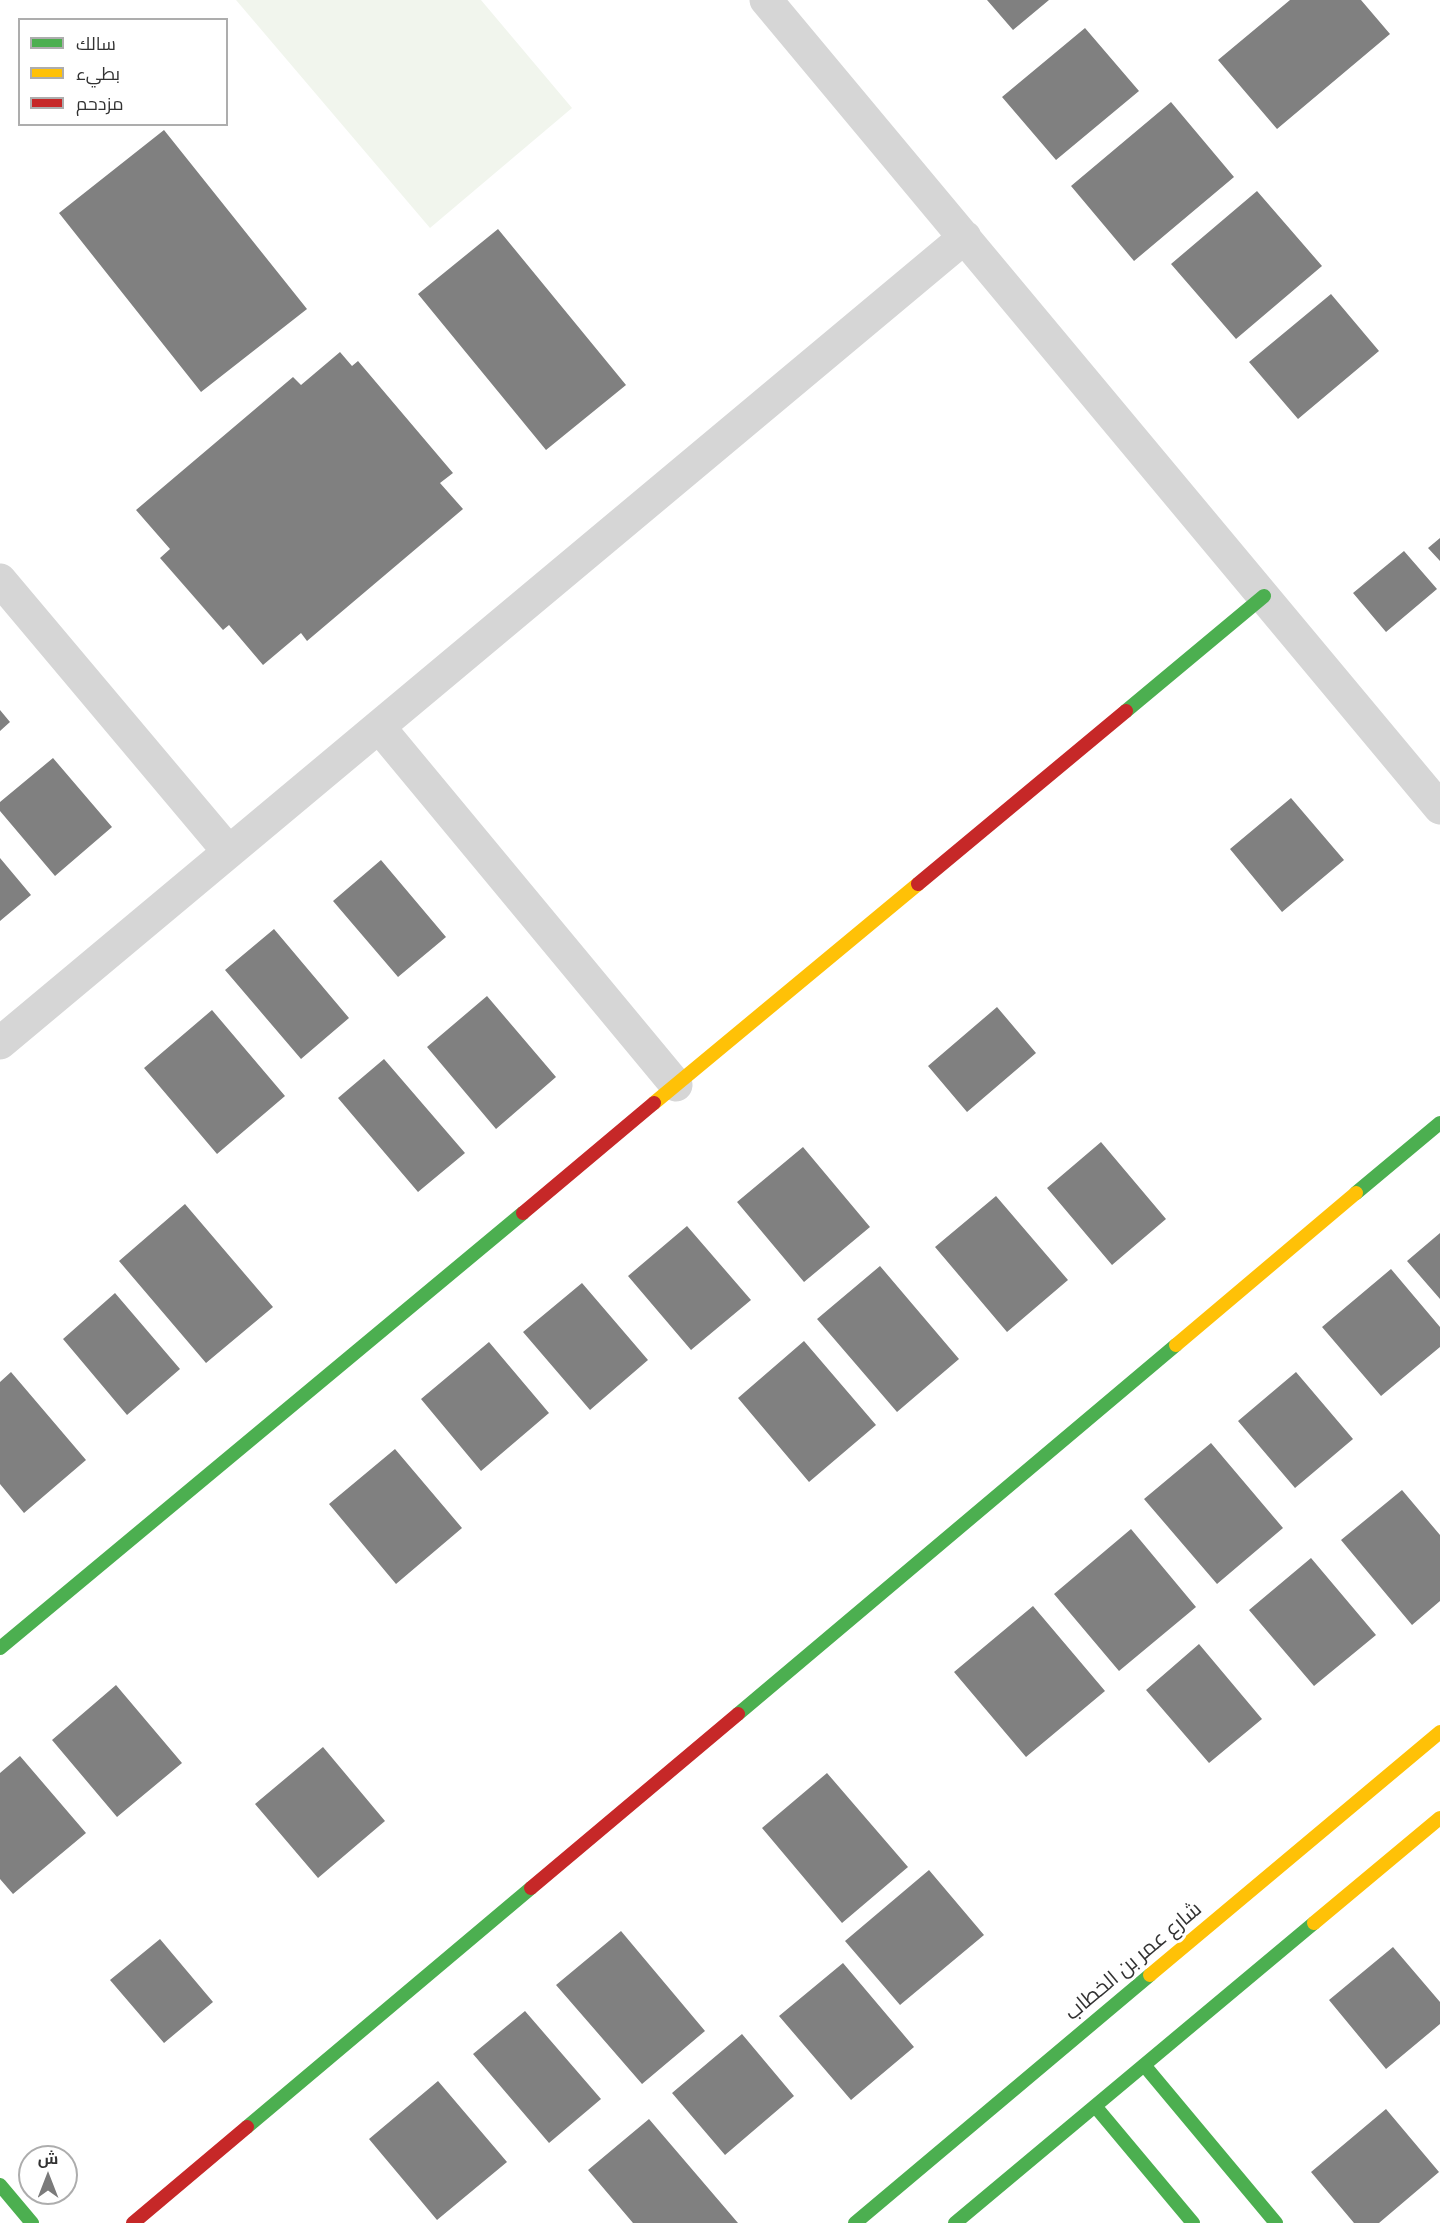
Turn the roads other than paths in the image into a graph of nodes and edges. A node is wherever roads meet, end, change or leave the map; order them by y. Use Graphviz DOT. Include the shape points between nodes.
graph roads {
  1 [pos="766,0"];
  2 [pos="965,237"];
  3 [pos="0,580"];
  4 [pos="1264,596"];
  5 [pos="378,727"];
  6 [pos="1440,808"];
  7 [pos="229,852"];
  8 [pos="0,1043"];
  9 [pos="676,1085"];
  10 [pos="1440,1123"];
  11 [pos="0,1648"];
  12 [pos="1440,1732"];
  13 [pos="1440,1818"];
  14 [pos="1144,2065"];
  15 [pos="1095,2106"];
  16 [pos="0,2185"];
  17 [pos="32,2223"];
  18 [pos="133,2223"];
  19 [pos="855,2223"];
  20 [pos="955,2223"];
  21 [pos="1193,2223"];
  22 [pos="1276,2223"];
  1 -- 2 [label="street"];
  2 -- 4 [label="street"];
  2 -- 5 [label="street"];
  3 -- 7 [label="street"];
  4 -- 6 [label="street"];
  4 -- 9 [label="street"];
  5 -- 7 [label="street"];
  5 -- 9 [label="street"];
  7 -- 8 [label="street"];
  9 -- 11 [label="street"];
  10 -- 18 [label="street"];
  12 -- 19 [label="street, شارع عمر بن الخطاب"];
  13 -- 14 [label="street"];
  14 -- 15 [label="street"];
  14 -- 22 [label="street"];
  15 -- 20 [label="street"];
  15 -- 21 [label="street"];
  16 -- 17 [label="street"];
}
